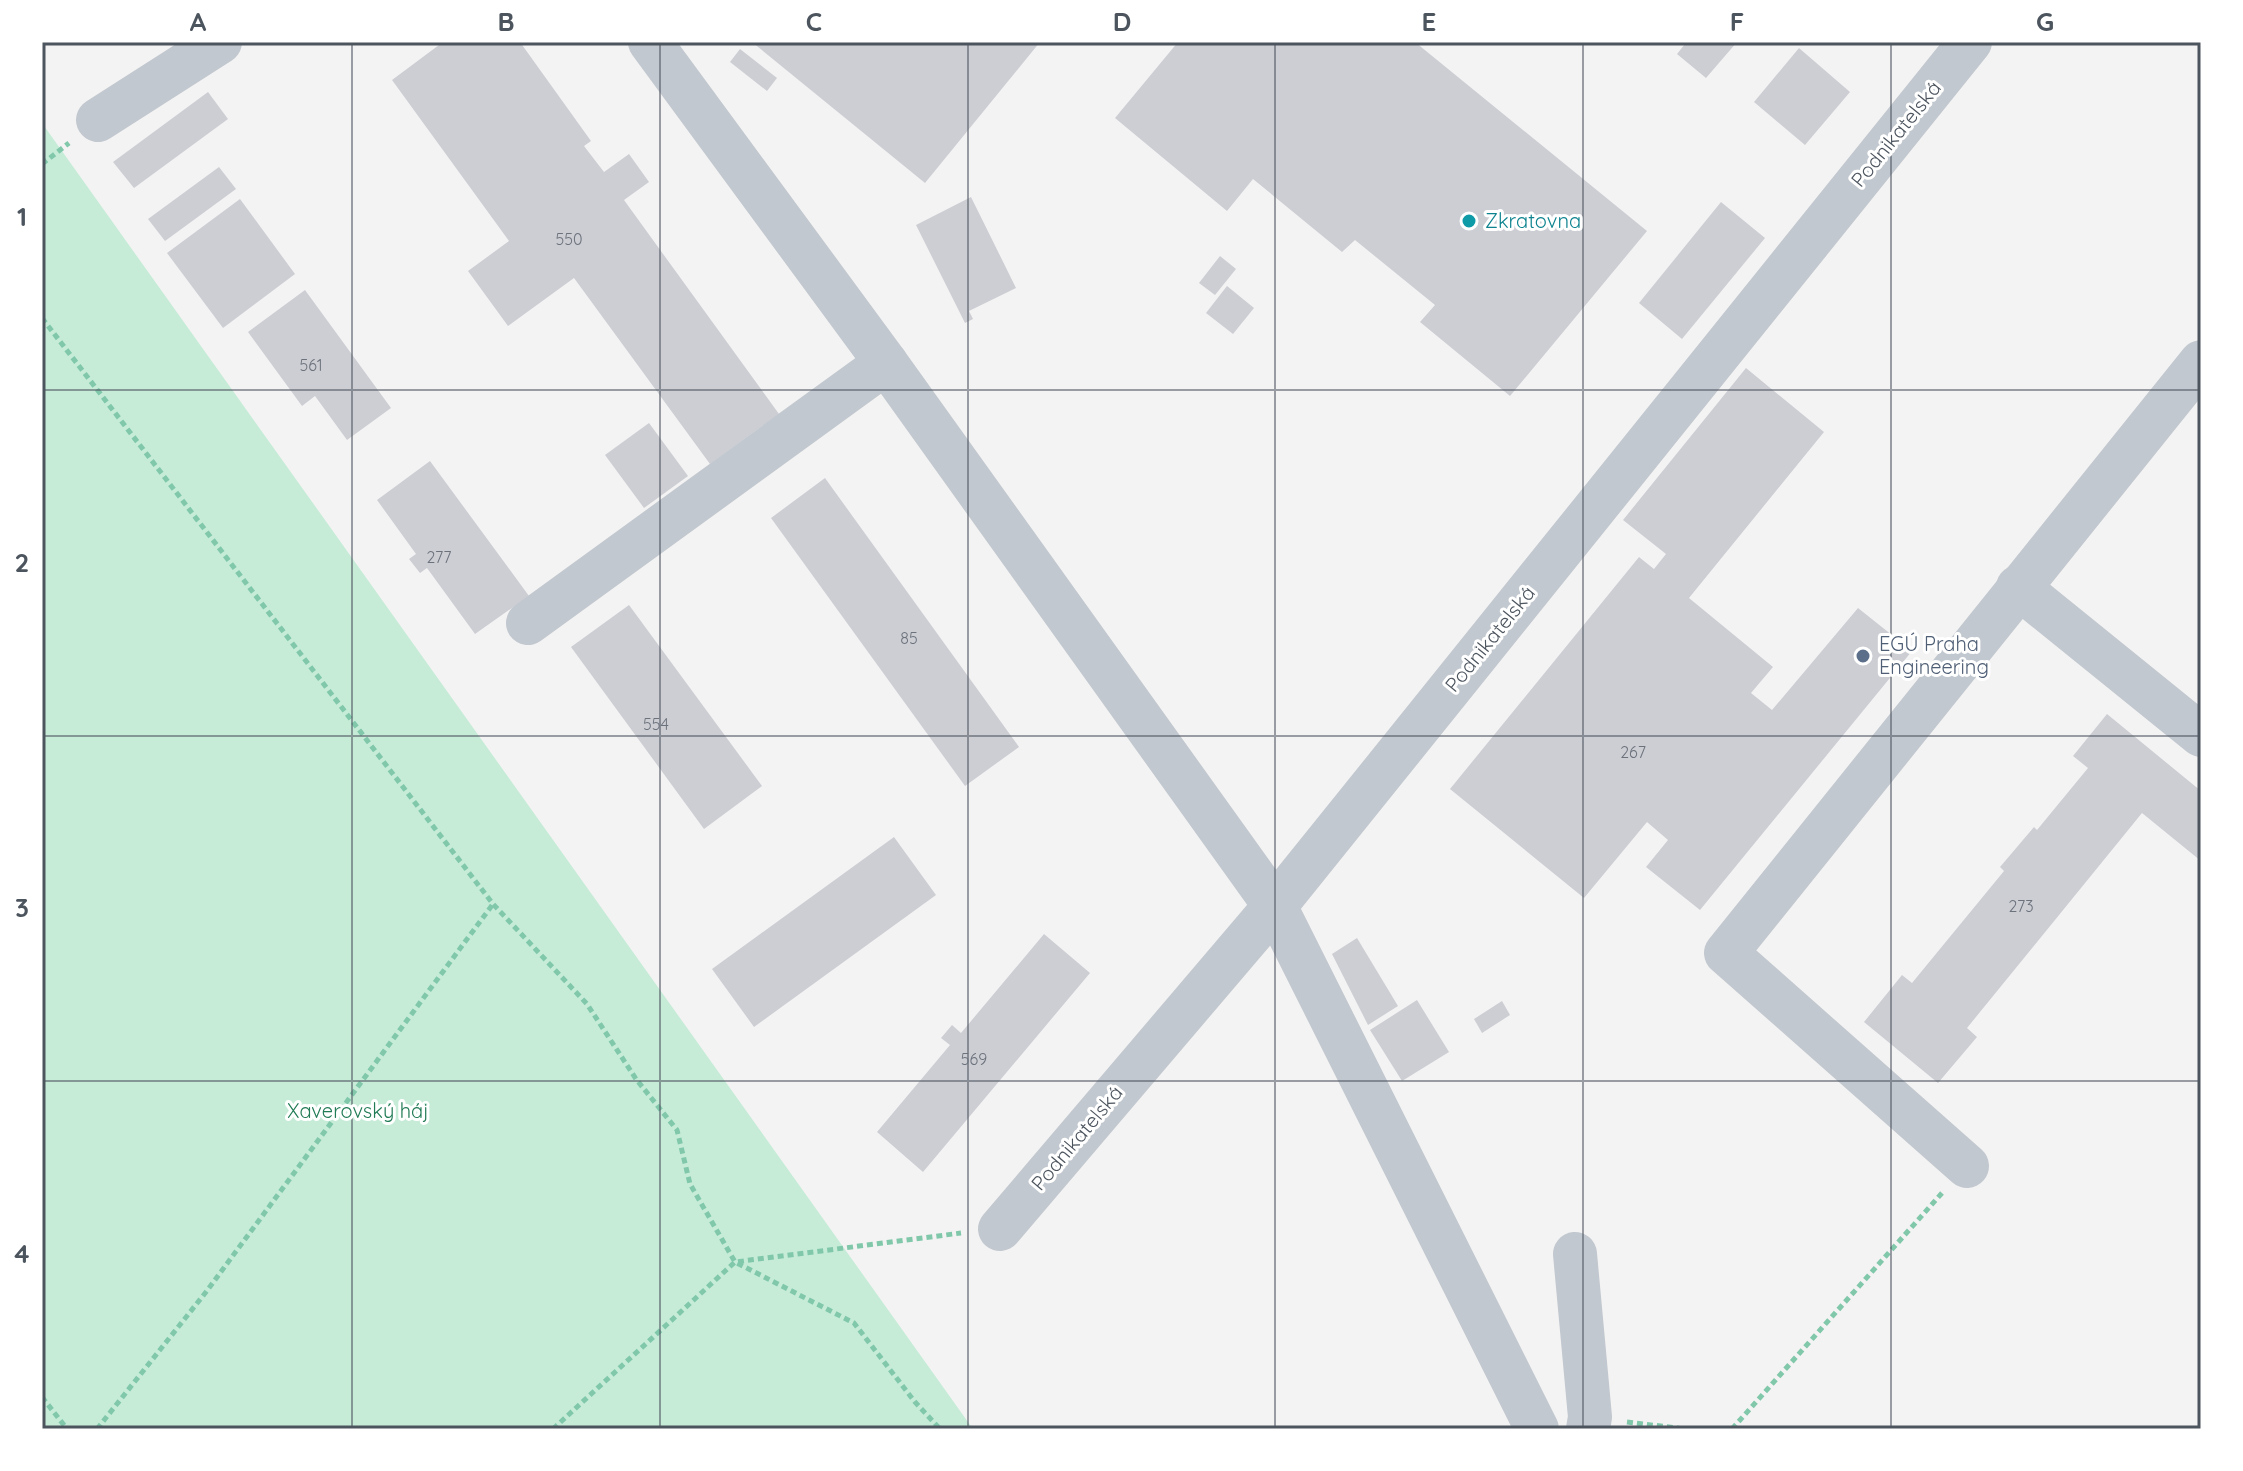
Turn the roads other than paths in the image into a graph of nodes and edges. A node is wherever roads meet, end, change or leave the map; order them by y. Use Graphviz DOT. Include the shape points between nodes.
graph roads {
  1 [pos="220,42"];
  2 [pos="650,42"];
  3 [pos="1970,42"];
  4 [pos="98,120"];
  5 [pos="886,363"];
  6 [pos="2201,363"];
  7 [pos="2018,587"];
  8 [pos="528,623"];
  9 [pos="2201,735"];
  10 [pos="1275,906"];
  11 [pos="1967,1166"];
  12 [pos="1000,1229"];
  13 [pos="1575,1254"];
  14 [pos="1589,1423"];
  15 [pos="1537,1429"];
  1 -- 4 [label="lane"];
  2 -- 5 [label="lane"];
  3 -- 10 [label="lane, Podnikatelská"];
  5 -- 8 [label="lane"];
  5 -- 10 [label="lane"];
  6 -- 7 [label="lane"];
  7 -- 9 [label="lane"];
  7 -- 11 [label="lane" via="1726,953"];
  10 -- 12 [label="lane, Podnikatelská"];
  10 -- 15 [label="lane"];
  13 -- 14 [label="lane"];
}
